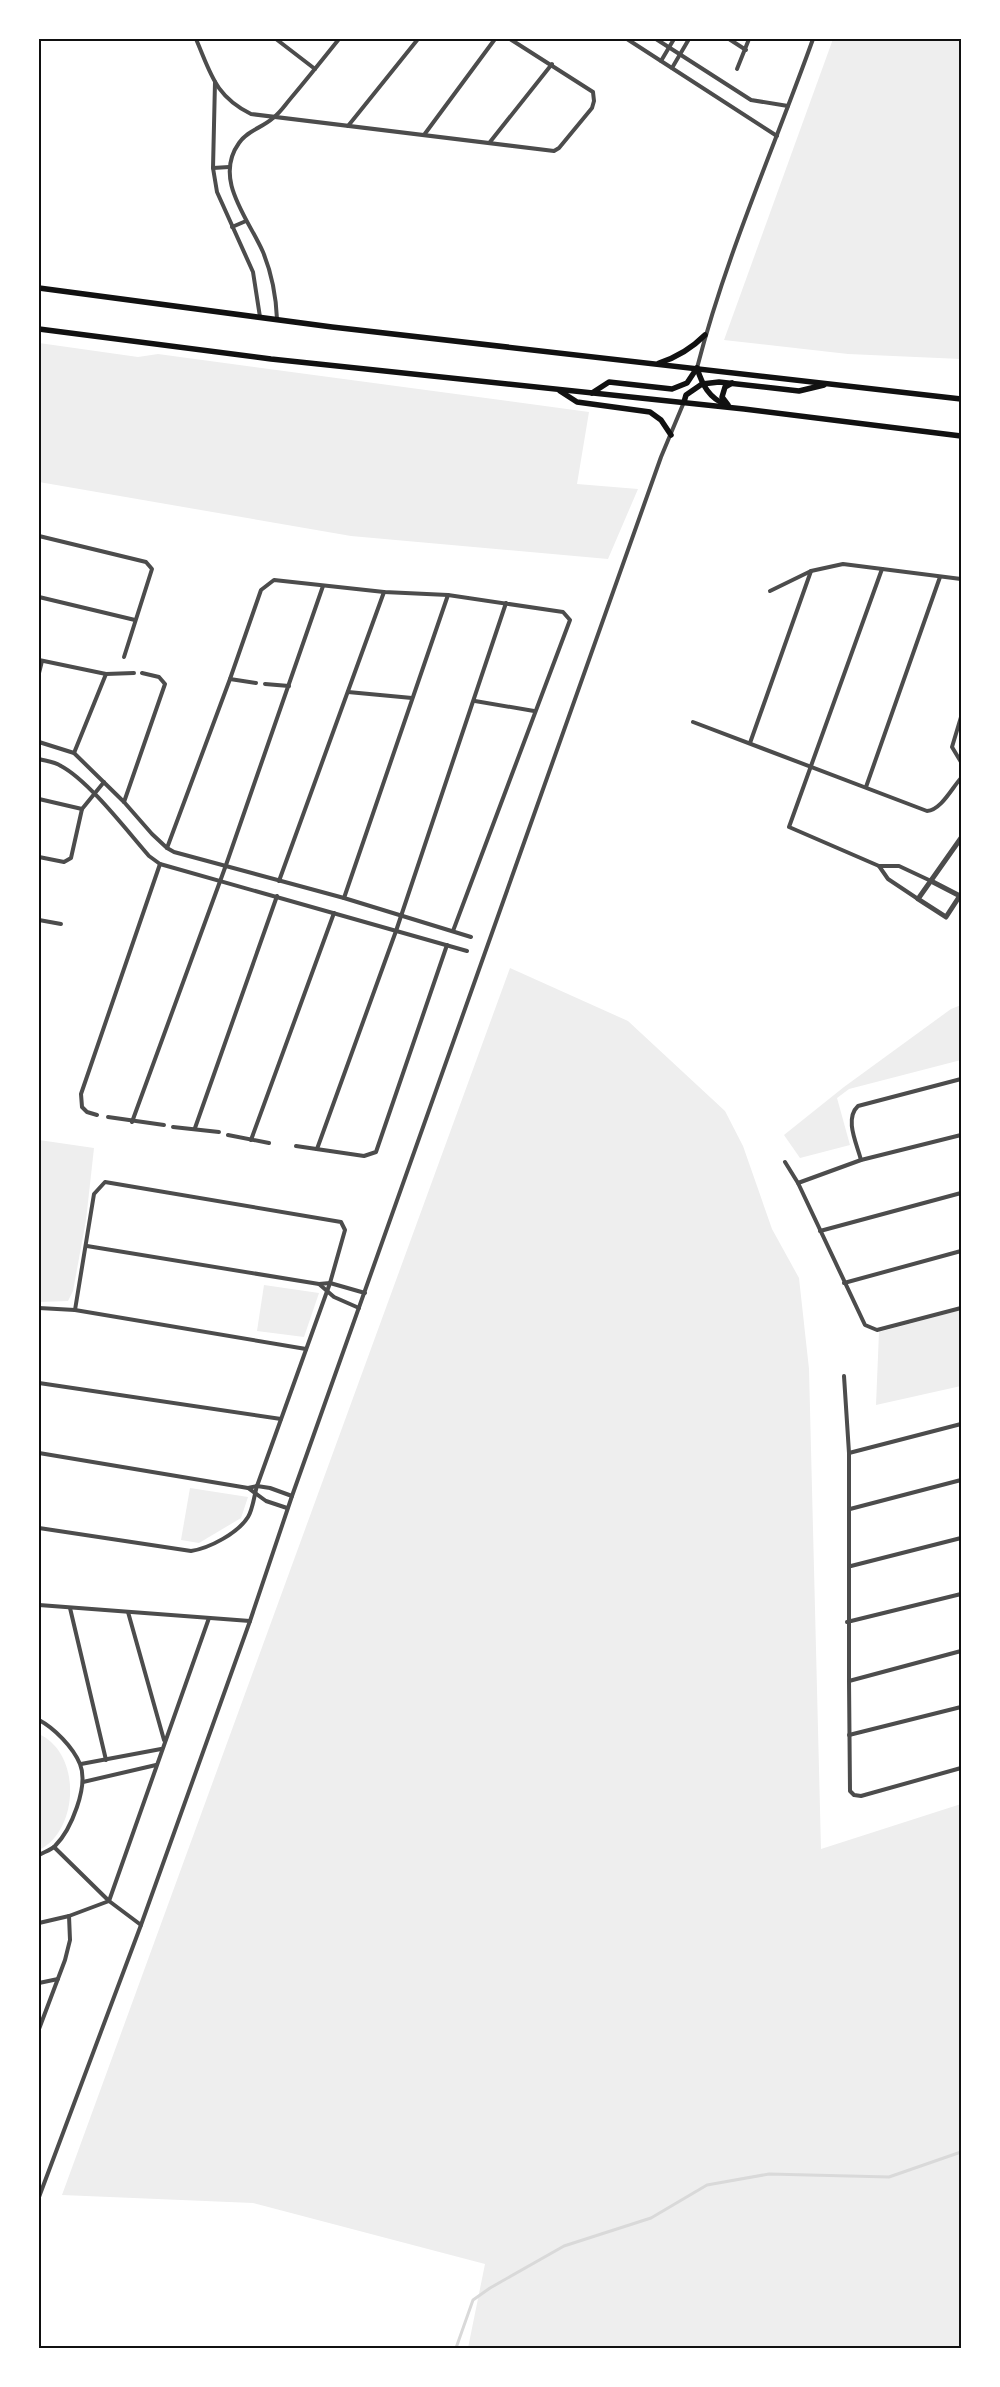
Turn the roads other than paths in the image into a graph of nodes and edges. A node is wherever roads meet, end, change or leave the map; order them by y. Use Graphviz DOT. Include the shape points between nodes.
graph roads {
  1 [pos="196,39"];
  2 [pos="276,39"];
  3 [pos="339,39"];
  4 [pos="418,39"];
  5 [pos="495,39"];
  6 [pos="510,39"];
  7 [pos="628,39"];
  8 [pos="656,39"];
  9 [pos="674,39"];
  10 [pos="690,39"];
  11 [pos="729,39"];
  12 [pos="749,39"];
  13 [pos="813,39"];
  14 [pos="669,47"];
  15 [pos="746,50"];
  16 [pos="680,55"];
  17 [pos="661,61"];
  18 [pos="552,64"];
  19 [pos="672,68"];
  20 [pos="315,69"];
  21 [pos="737,69"];
  22 [pos="214,82"];
  23 [pos="788,106"];
  24 [pos="273,118"];
  25 [pos="348,126"];
  26 [pos="424,135"];
  27 [pos="777,136"];
  28 [pos="490,142"];
  29 [pos="229,167"];
  30 [pos="213,168"];
  31 [pos="246,220"];
  32 [pos="232,227"];
  33 [pos="39,288"];
  34 [pos="260,317"];
  35 [pos="277,318"];
  36 [pos="39,329"];
  37 [pos="706,335"];
  38 [pos="656,363"];
  39 [pos="697,368"];
  40 [pos="732,383"];
  41 [pos="702,384"];
  42 [pos="829,384"];
  43 [pos="558,390"];
  44 [pos="592,394"];
  45 [pos="961,399"];
  46 [pos="684,402"];
  47 [pos="728,405"];
  48 [pos="738,408"];
  49 [pos="671,435"];
  50 [pos="961,436"];
  51 [pos="39,536"];
  52 [pos="882,569"];
  53 [pos="811,571"];
  54 [pos="940,577"];
  55 [pos="961,579"];
  56 [pos="323,586"];
  57 [pos="770,591"];
  58 [pos="384,592"];
  59 [pos="448,595"];
  60 [pos="39,597"];
  61 [pos="506,603"];
  62 [pos="134,620"];
  63 [pos="124,657"];
  64 [pos="40,661"];
  65 [pos="39,673"];
  66 [pos="134,673"];
  67 [pos="142,673"];
  68 [pos="106,674"];
  69 [pos="230,680"];
  70 [pos="256,683"];
  71 [pos="265,684"];
  72 [pos="289,686"];
  73 [pos="348,692"];
  74 [pos="412,698"];
  75 [pos="475,701"];
  76 [pos="534,712"];
  77 [pos="961,717"];
  78 [pos="693,722"];
  79 [pos="39,742"];
  80 [pos="750,744"];
  81 [pos="74,754"];
  82 [pos="39,759"];
  83 [pos="961,762"];
  84 [pos="811,767"];
  85 [pos="961,778"];
  86 [pos="104,782"];
  87 [pos="866,787"];
  88 [pos="93,793"];
  89 [pos="39,800"];
  90 [pos="124,802"];
  91 [pos="82,808"];
  92 [pos="961,838"];
  93 [pos="167,848"];
  94 [pos="39,857"];
  95 [pos="160,864"];
  96 [pos="226,865"];
  97 [pos="879,866"];
  98 [pos="220,880"];
  99 [pos="279,881"];
  100 [pos="930,881"];
  101 [pos="961,895"];
  102 [pos="277,896"];
  103 [pos="344,898"];
  104 [pos="918,899"];
  105 [pos="334,912"];
  106 [pos="401,915"];
  107 [pos="39,920"];
  108 [pos="61,924"];
  109 [pos="396,931"];
  110 [pos="453,931"];
  111 [pos="471,938"];
  112 [pos="447,945"];
  113 [pos="467,951"];
  114 [pos="961,1079"];
  115 [pos="97,1115"];
  116 [pos="108,1117"];
  117 [pos="132,1122"];
  118 [pos="164,1125"];
  119 [pos="173,1127"];
  120 [pos="195,1128"];
  121 [pos="219,1132"];
  122 [pos="228,1135"];
  123 [pos="961,1135"];
  124 [pos="251,1140"];
  125 [pos="269,1143"];
  126 [pos="296,1146"];
  127 [pos="317,1149"];
  128 [pos="861,1160"];
  129 [pos="785,1162"];
  130 [pos="798,1182"];
  131 [pos="961,1193"];
  132 [pos="820,1231"];
  133 [pos="87,1246"];
  134 [pos="961,1251"];
  135 [pos="844,1282"];
  136 [pos="330,1283"];
  137 [pos="320,1284"];
  138 [pos="326,1292"];
  139 [pos="365,1293"];
  140 [pos="39,1308"];
  141 [pos="359,1308"];
  142 [pos="961,1308"];
  143 [pos="75,1310"];
  144 [pos="306,1349"];
  145 [pos="844,1376"];
  146 [pos="39,1383"];
  147 [pos="281,1419"];
  148 [pos="961,1424"];
  149 [pos="849,1453"];
  150 [pos="39,1454"];
  151 [pos="961,1480"];
  152 [pos="257,1486"];
  153 [pos="248,1488"];
  154 [pos="255,1494"];
  155 [pos="292,1496"];
  156 [pos="287,1508"];
  157 [pos="850,1509"];
  158 [pos="39,1528"];
  159 [pos="961,1538"];
  160 [pos="850,1566"];
  161 [pos="961,1594"];
  162 [pos="39,1605"];
  163 [pos="70,1608"];
  164 [pos="128,1612"];
  165 [pos="209,1618"];
  166 [pos="250,1621"];
  167 [pos="847,1622"];
  168 [pos="961,1651"];
  169 [pos="849,1682"];
  170 [pos="961,1707"];
  171 [pos="39,1720"];
  172 [pos="849,1736"];
  173 [pos="164,1740"];
  174 [pos="161,1749"];
  175 [pos="106,1760"];
  176 [pos="80,1764"];
  177 [pos="156,1765"];
  178 [pos="961,1768"];
  179 [pos="82,1782"];
  180 [pos="54,1847"];
  181 [pos="39,1855"];
  182 [pos="109,1901"];
  183 [pos="69,1916"];
  184 [pos="39,1923"];
  185 [pos="141,1925"];
  186 [pos="58,1979"];
  187 [pos="39,1983"];
  188 [pos="39,2029"];
  189 [pos="39,2197"];
  1 -- 22 [label="street"];
  2 -- 20 [label="street"];
  3 -- 20 [label="street"];
  4 -- 25 [label="street"];
  5 -- 26 [label="street"];
  6 -- 18 [label="street"];
  7 -- 17 [label="street"];
  8 -- 14 [label="street"];
  9 -- 14 [label="street"];
  10 -- 16 [label="street"];
  11 -- 15 [label="street"];
  12 -- 15 [label="street"];
  13 -- 23 [label="street"];
  14 -- 16 [label="street"];
  14 -- 17 [label="street"];
  15 -- 21 [label="street"];
  16 -- 19 [label="street"];
  16 -- 23 [label="street" via="751,100"];
  17 -- 19 [label="street"];
  18 -- 28 [label="street"];
  18 -- 28 [label="street" via="589,88 594,97 592,108 554,151"];
  19 -- 27 [label="street"];
  20 -- 24 [label="street"];
  22 -- 24 [label="street" via="235,106 251,114"];
  22 -- 30 [label="street"];
  23 -- 27 [label="street"];
  24 -- 25 [label="street"];
  24 -- 29 [label="street" via="241,140"];
  25 -- 26 [label="street"];
  26 -- 28 [label="street"];
  27 -- 37 [label="street"];
  29 -- 30 [label="street"];
  29 -- 31 [label="street" via="232,187"];
  30 -- 32 [label="street" via="217,192"];
  31 -- 32 [label="street"];
  31 -- 35 [label="street" via="263,251 276,291"];
  32 -- 34 [label="street" via="252,272"];
  33 -- 34 [label="main road"];
  34 -- 35 [label="main road"];
  35 -- 38 [label="main road"];
  36 -- 43 [label="main road" via="271,359"];
  37 -- 38 [label="main road" via="692,349"];
  37 -- 39 [label="street"];
  38 -- 39 [label="main road"];
  39 -- 41 [label="main road"];
  39 -- 42 [label="main road"];
  39 -- 44 [label="main road" via="687,383 672,389 608,382"];
  40 -- 41 [label="main road"];
  40 -- 42 [label="main road" via="799,390"];
  40 -- 47 [label="main road" via="725,388 722,397"];
  41 -- 46 [label="main road" via="686,395"];
  41 -- 47 [label="main road" via="720,402"];
  42 -- 45 [label="main road"];
  43 -- 44 [label="main road"];
  43 -- 49 [label="main road" via="577,402 650,412 661,420"];
  44 -- 46 [label="main road"];
  46 -- 48 [label="main road"];
  46 -- 49 [label="street"];
  47 -- 48 [label="main road"];
  48 -- 50 [label="main road"];
  49 -- 139 [label="street"];
  51 -- 62 [label="street" via="146,562 152,569"];
  52 -- 53 [label="street" via="843,564"];
  52 -- 54 [label="street"];
  52 -- 84 [label="street"];
  53 -- 57 [label="street"];
  53 -- 80 [label="street"];
  54 -- 55 [label="street"];
  54 -- 87 [label="street"];
  56 -- 58 [label="street"];
  56 -- 69 [label="street" via="274,580 261,590"];
  56 -- 72 [label="street"];
  58 -- 59 [label="street"];
  58 -- 73 [label="street"];
  59 -- 61 [label="street"];
  59 -- 74 [label="street"];
  60 -- 62 [label="street"];
  61 -- 75 [label="street"];
  61 -- 76 [label="street" via="563,612 570,620"];
  62 -- 63 [label="street"];
  64 -- 65 [label="street"];
  64 -- 68 [label="street"];
  66 -- 68 [label="street"];
  67 -- 90 [label="street" via="159,677 165,684"];
  68 -- 81 [label="street"];
  69 -- 70 [label="street"];
  69 -- 93 [label="street"];
  71 -- 72 [label="street"];
  72 -- 96 [label="street"];
  73 -- 74 [label="street"];
  73 -- 99 [label="street"];
  74 -- 103 [label="street"];
  75 -- 76 [label="street"];
  75 -- 106 [label="street"];
  76 -- 110 [label="street"];
  77 -- 83 [label="street" via="952,747"];
  78 -- 80 [label="street"];
  79 -- 81 [label="street"];
  80 -- 84 [label="street"];
  81 -- 86 [label="street"];
  82 -- 88 [label="street" via="61,766"];
  84 -- 87 [label="street"];
  84 -- 97 [label="street" via="789,827"];
  85 -- 87 [label="street" via="933,810 927,811"];
  86 -- 88 [label="street"];
  86 -- 90 [label="street"];
  88 -- 91 [label="street"];
  88 -- 95 [label="street" via="149,856"];
  89 -- 91 [label="street"];
  90 -- 93 [label="street"];
  91 -- 94 [label="street" via="71,858 64,862"];
  92 -- 100 [label="street"];
  93 -- 96 [label="street"];
  95 -- 98 [label="street"];
  95 -- 115 [label="street" via="81,1094 82,1107"];
  96 -- 98 [label="street"];
  96 -- 99 [label="street"];
  97 -- 100 [label="street" via="899,866"];
  97 -- 104 [label="street" via="888,879"];
  98 -- 102 [label="street"];
  98 -- 117 [label="street"];
  99 -- 103 [label="street"];
  100 -- 101 [label="street"];
  100 -- 104 [label="street"];
  101 -- 104 [label="street" via="946,917"];
  102 -- 105 [label="street"];
  102 -- 120 [label="street"];
  103 -- 106 [label="street"];
  105 -- 109 [label="street"];
  105 -- 124 [label="street"];
  106 -- 109 [label="street"];
  106 -- 110 [label="street"];
  107 -- 108 [label="street"];
  109 -- 112 [label="street"];
  109 -- 127 [label="street"];
  110 -- 111 [label="street"];
  112 -- 113 [label="street"];
  112 -- 127 [label="street" via="376,1152 364,1156"];
  114 -- 128 [label="street" via="858,1106 851,1120"];
  116 -- 117 [label="street"];
  117 -- 118 [label="street"];
  119 -- 120 [label="street"];
  120 -- 121 [label="street"];
  122 -- 124 [label="street"];
  123 -- 128 [label="street"];
  124 -- 125 [label="street"];
  126 -- 127 [label="street"];
  128 -- 130 [label="street"];
  129 -- 130 [label="street"];
  130 -- 132 [label="street"];
  131 -- 132 [label="street"];
  132 -- 135 [label="street"];
  133 -- 136 [label="street" via="94,1194 105,1182 341,1222 345,1230"];
  133 -- 137 [label="street"];
  133 -- 143 [label="street"];
  134 -- 135 [label="street"];
  135 -- 142 [label="street" via="865,1326 877,1330"];
  136 -- 137 [label="street"];
  136 -- 138 [label="street"];
  136 -- 139 [label="street"];
  137 -- 138 [label="street"];
  138 -- 141 [label="street"];
  138 -- 144 [label="street"];
  139 -- 141 [label="street"];
  140 -- 143 [label="street"];
  141 -- 155 [label="street"];
  143 -- 144 [label="street"];
  144 -- 147 [label="street"];
  145 -- 149 [label="street"];
  146 -- 147 [label="street"];
  147 -- 152 [label="street"];
  148 -- 149 [label="street"];
  149 -- 157 [label="street"];
  150 -- 153 [label="street"];
  151 -- 157 [label="street"];
  152 -- 153 [label="street"];
  152 -- 154 [label="street"];
  152 -- 155 [label="street"];
  153 -- 154 [label="street"];
  154 -- 156 [label="street"];
  154 -- 158 [label="street" via="249,1515 235,1530 199,1550"];
  155 -- 156 [label="street"];
  156 -- 166 [label="street"];
  157 -- 160 [label="street"];
  159 -- 160 [label="street"];
  160 -- 167 [label="street"];
  161 -- 167 [label="street"];
  162 -- 163 [label="street"];
  163 -- 164 [label="street"];
  163 -- 175 [label="street"];
  164 -- 165 [label="street"];
  164 -- 173 [label="street"];
  165 -- 166 [label="street"];
  165 -- 173 [label="street"];
  166 -- 185 [label="street"];
  167 -- 169 [label="street"];
  168 -- 169 [label="street"];
  169 -- 172 [label="street"];
  170 -- 172 [label="street"];
  171 -- 176 [label="street" via="61,1737"];
  172 -- 178 [label="street" via="850,1791 854,1795 861,1796"];
  173 -- 174 [label="street"];
  174 -- 175 [label="street"];
  174 -- 177 [label="street"];
  175 -- 176 [label="street"];
  176 -- 179 [label="street"];
  177 -- 179 [label="street"];
  177 -- 182 [label="street"];
  179 -- 180 [label="street" via="75,1813"];
  180 -- 181 [label="street"];
  180 -- 182 [label="street"];
  182 -- 183 [label="street"];
  182 -- 185 [label="street"];
  183 -- 184 [label="street"];
  183 -- 186 [label="street" via="70,1940"];
  185 -- 189 [label="street"];
  186 -- 187 [label="street"];
  186 -- 188 [label="street"];
}
